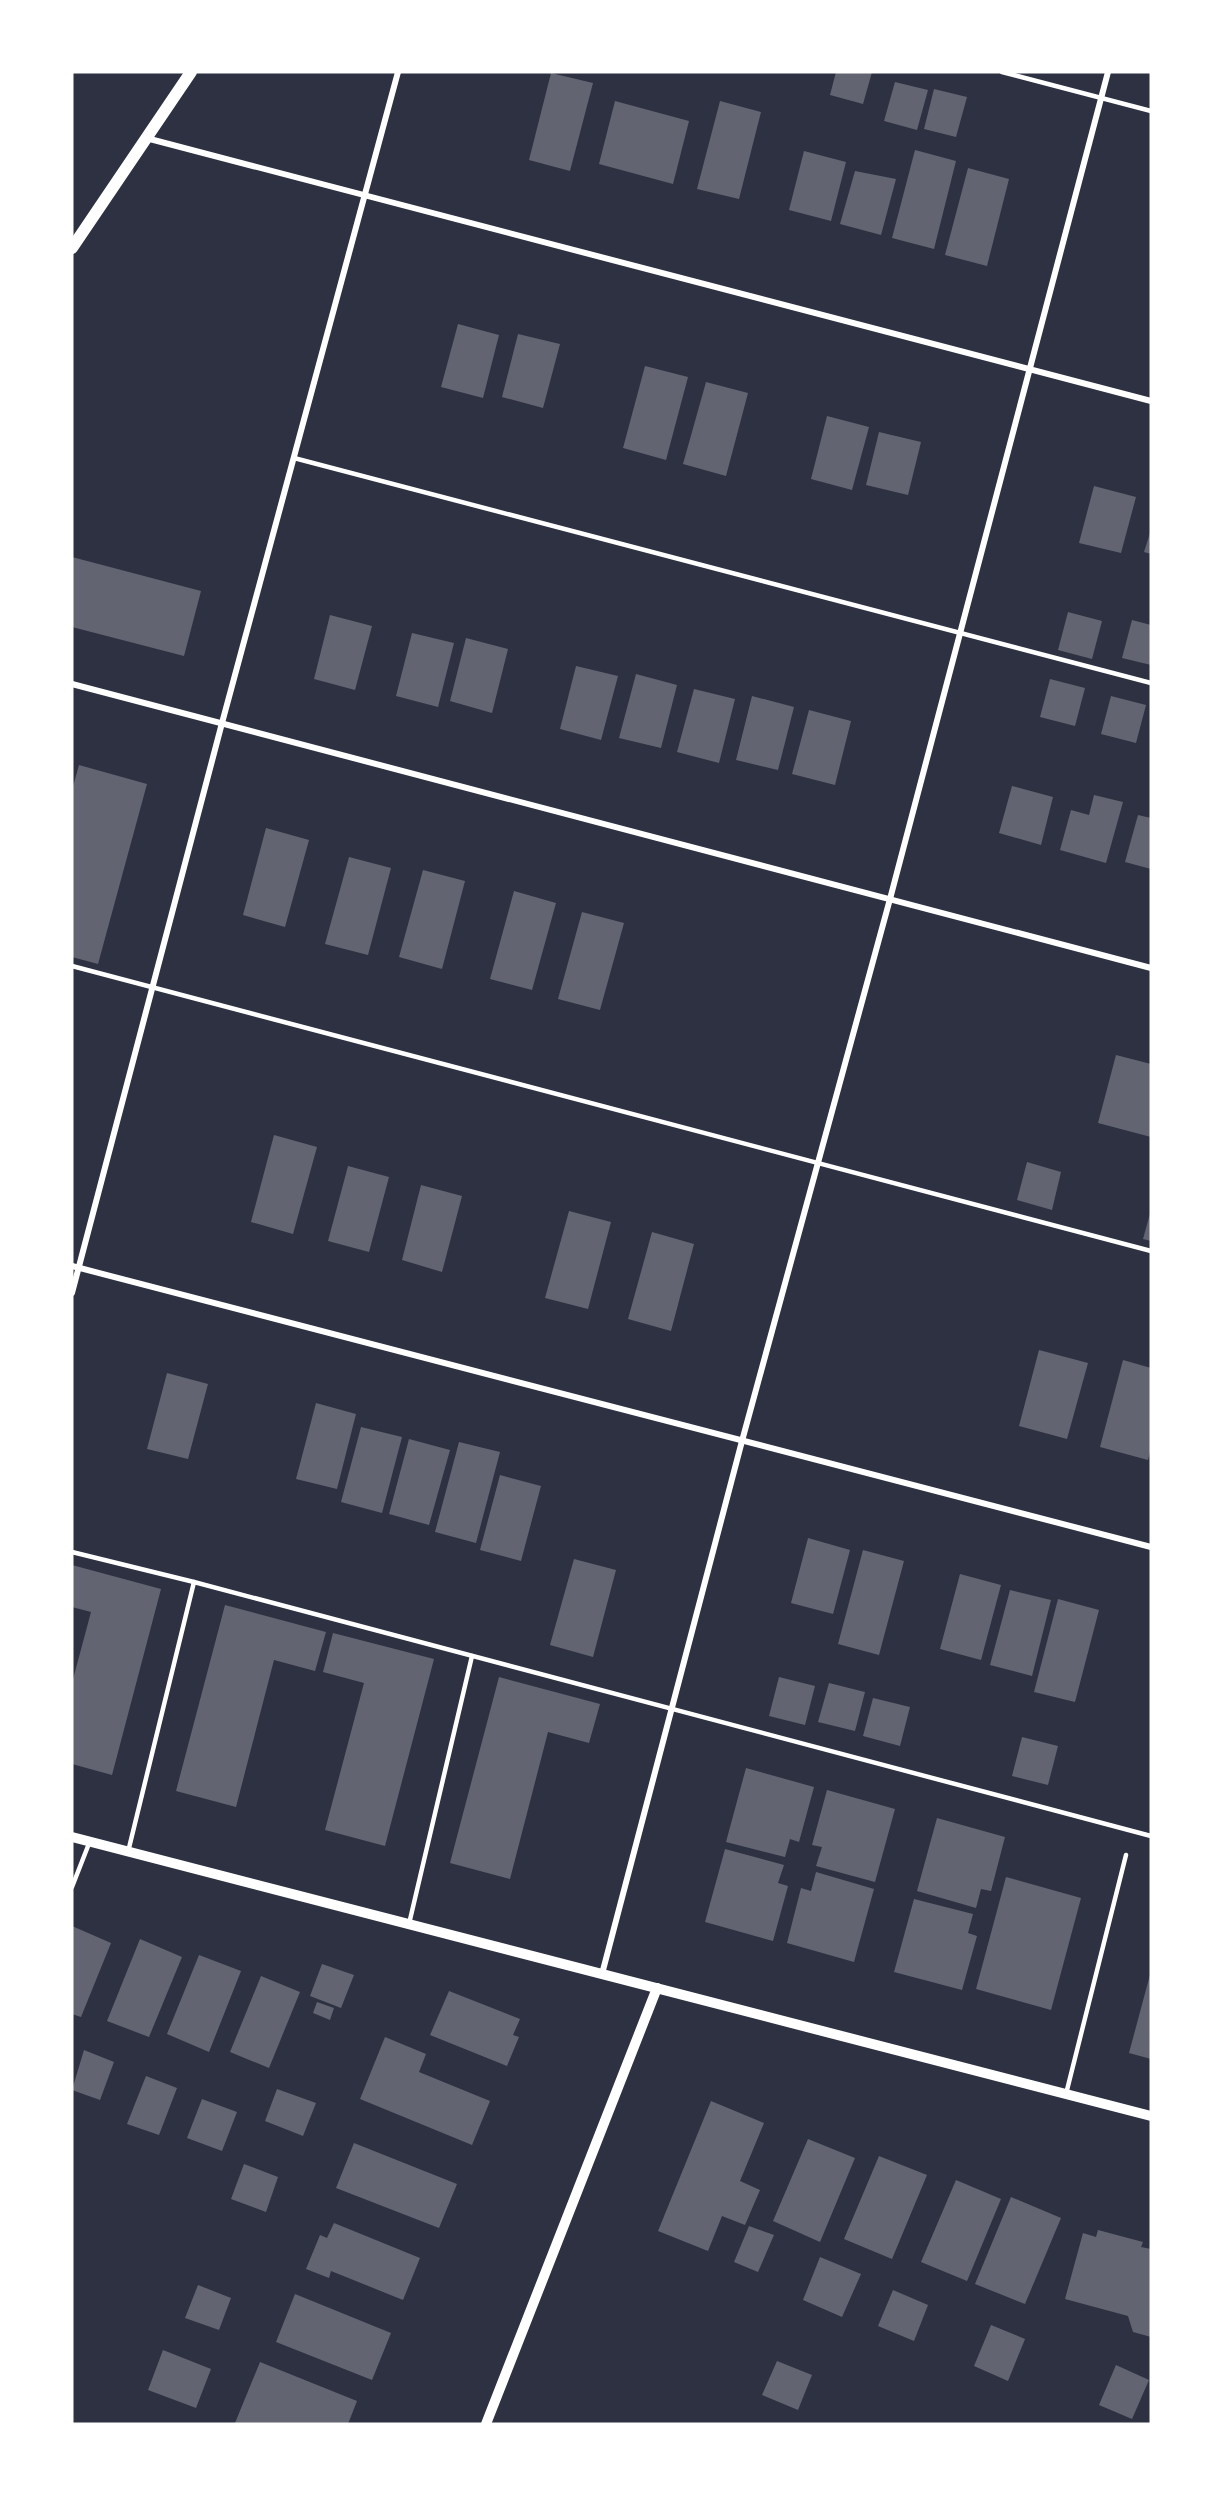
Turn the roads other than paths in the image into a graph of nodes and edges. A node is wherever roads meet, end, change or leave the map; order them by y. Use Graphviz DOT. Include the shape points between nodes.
graph roads {
  1 [pos="191,72"];
  2 [pos="398,72"];
  3 [pos="1002,72"];
  4 [pos="1108,72"];
  5 [pos="1101,98"];
  6 [pos="1151,111"];
  7 [pos="146,138"];
  8 [pos="365,195"];
  9 [pos="72,248"];
  10 [pos="1030,369"];
  11 [pos="1151,401"];
  12 [pos="294,458"];
  13 [pos="960,633"];
  14 [pos="1151,683"];
  15 [pos="72,684"];
  16 [pos="222,723"];
  17 [pos="890,899"];
  18 [pos="72,966"];
  19 [pos="1151,968"];
  20 [pos="153,987"];
  21 [pos="818,1163"];
  22 [pos="1151,1251"];
  23 [pos="75,1267"];
  24 [pos="72,1293"];
  25 [pos="742,1441"];
  26 [pos="1151,1547"];
  27 [pos="72,1552"];
  28 [pos="194,1582"];
  29 [pos="472,1656"];
  30 [pos="671,1710"];
  31 [pos="1151,1836"];
  32 [pos="72,1837"];
  33 [pos="90,1841"];
  34 [pos="128,1852"];
  35 [pos="1126,1855"];
  36 [pos="72,1887"];
  37 [pos="409,1924"];
  38 [pos="602,1974"];
  39 [pos="657,1988"];
  40 [pos="1066,2094"];
  41 [pos="1151,2116"];
  42 [pos="486,2424"];
  1 -- 7 [label="main road"];
  2 -- 8 [label="street"];
  3 -- 5 [label="lane"];
  4 -- 5 [label="street"];
  5 -- 6 [label="lane"];
  5 -- 10 [label="street"];
  7 -- 8 [label="street"];
  7 -- 9 [label="main road"];
  8 -- 10 [label="street"];
  8 -- 12 [label="street"];
  10 -- 11 [label="street"];
  10 -- 13 [label="street"];
  12 -- 13 [label="lane"];
  12 -- 16 [label="street"];
  13 -- 14 [label="lane"];
  13 -- 17 [label="street"];
  15 -- 16 [label="street"];
  16 -- 17 [label="street"];
  16 -- 20 [label="street"];
  17 -- 19 [label="street"];
  17 -- 21 [label="street"];
  18 -- 20 [label="lane"];
  20 -- 21 [label="lane"];
  20 -- 23 [label="street"];
  21 -- 22 [label="lane"];
  21 -- 25 [label="street"];
  23 -- 24 [label="street"];
  23 -- 25 [label="street"];
  25 -- 26 [label="street"];
  25 -- 30 [label="street"];
  27 -- 28 [label="lane"];
  28 -- 29 [label="lane"];
  28 -- 34 [label="lane"];
  29 -- 30 [label="lane"];
  29 -- 37 [label="lane"];
  30 -- 31 [label="lane"];
  30 -- 38 [label="street"];
  32 -- 33 [label="street"];
  33 -- 34 [label="street"];
  33 -- 36 [label="lane"];
  34 -- 37 [label="street"];
  35 -- 40 [label="lane"];
  37 -- 38 [label="street"];
  38 -- 39 [label="street"];
  39 -- 40 [label="street"];
  39 -- 42 [label="street"];
  40 -- 41 [label="street"];
}
